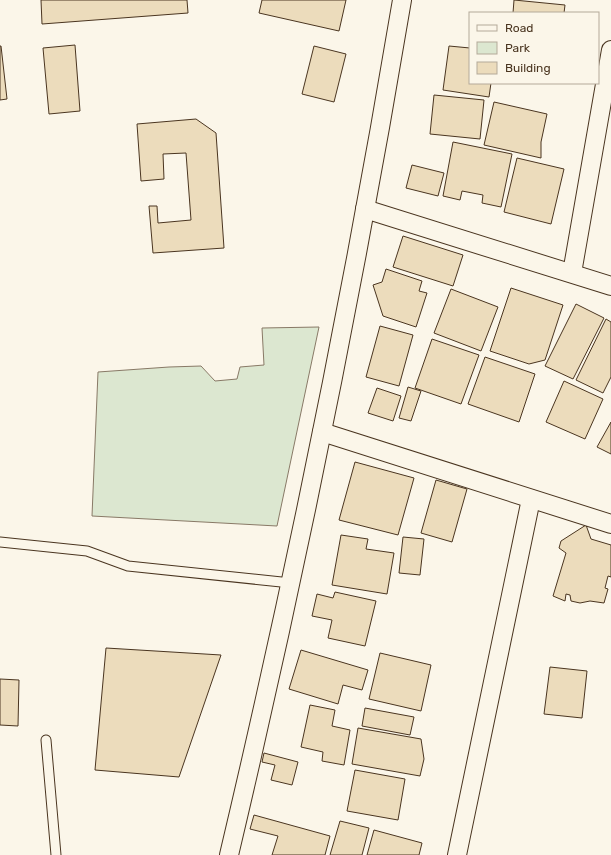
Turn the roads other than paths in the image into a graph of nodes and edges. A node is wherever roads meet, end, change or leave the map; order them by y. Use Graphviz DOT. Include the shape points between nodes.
graph roads {
  1 [pos="402,0"];
  2 [pos="611,50"];
  3 [pos="365,209"];
  4 [pos="572,273"];
  5 [pos="611,286"];
  6 [pos="322,432"];
  7 [pos="531,500"];
  8 [pos="611,524"];
  9 [pos="0,542"];
  10 [pos="291,584"];
  11 [pos="46,740"];
  12 [pos="56,855"];
  13 [pos="229,855"];
  14 [pos="457,855"];
  1 -- 3 [label="street"];
  2 -- 4 [label="street"];
  3 -- 4 [label="street"];
  3 -- 6 [label="street"];
  4 -- 5 [label="street"];
  6 -- 7 [label="street"];
  6 -- 10 [label="street"];
  7 -- 8 [label="street"];
  7 -- 14 [label="street"];
  9 -- 10 [label="lane" via="87,551 128,566"];
  10 -- 13 [label="street"];
  11 -- 12 [label="lane"];
}
